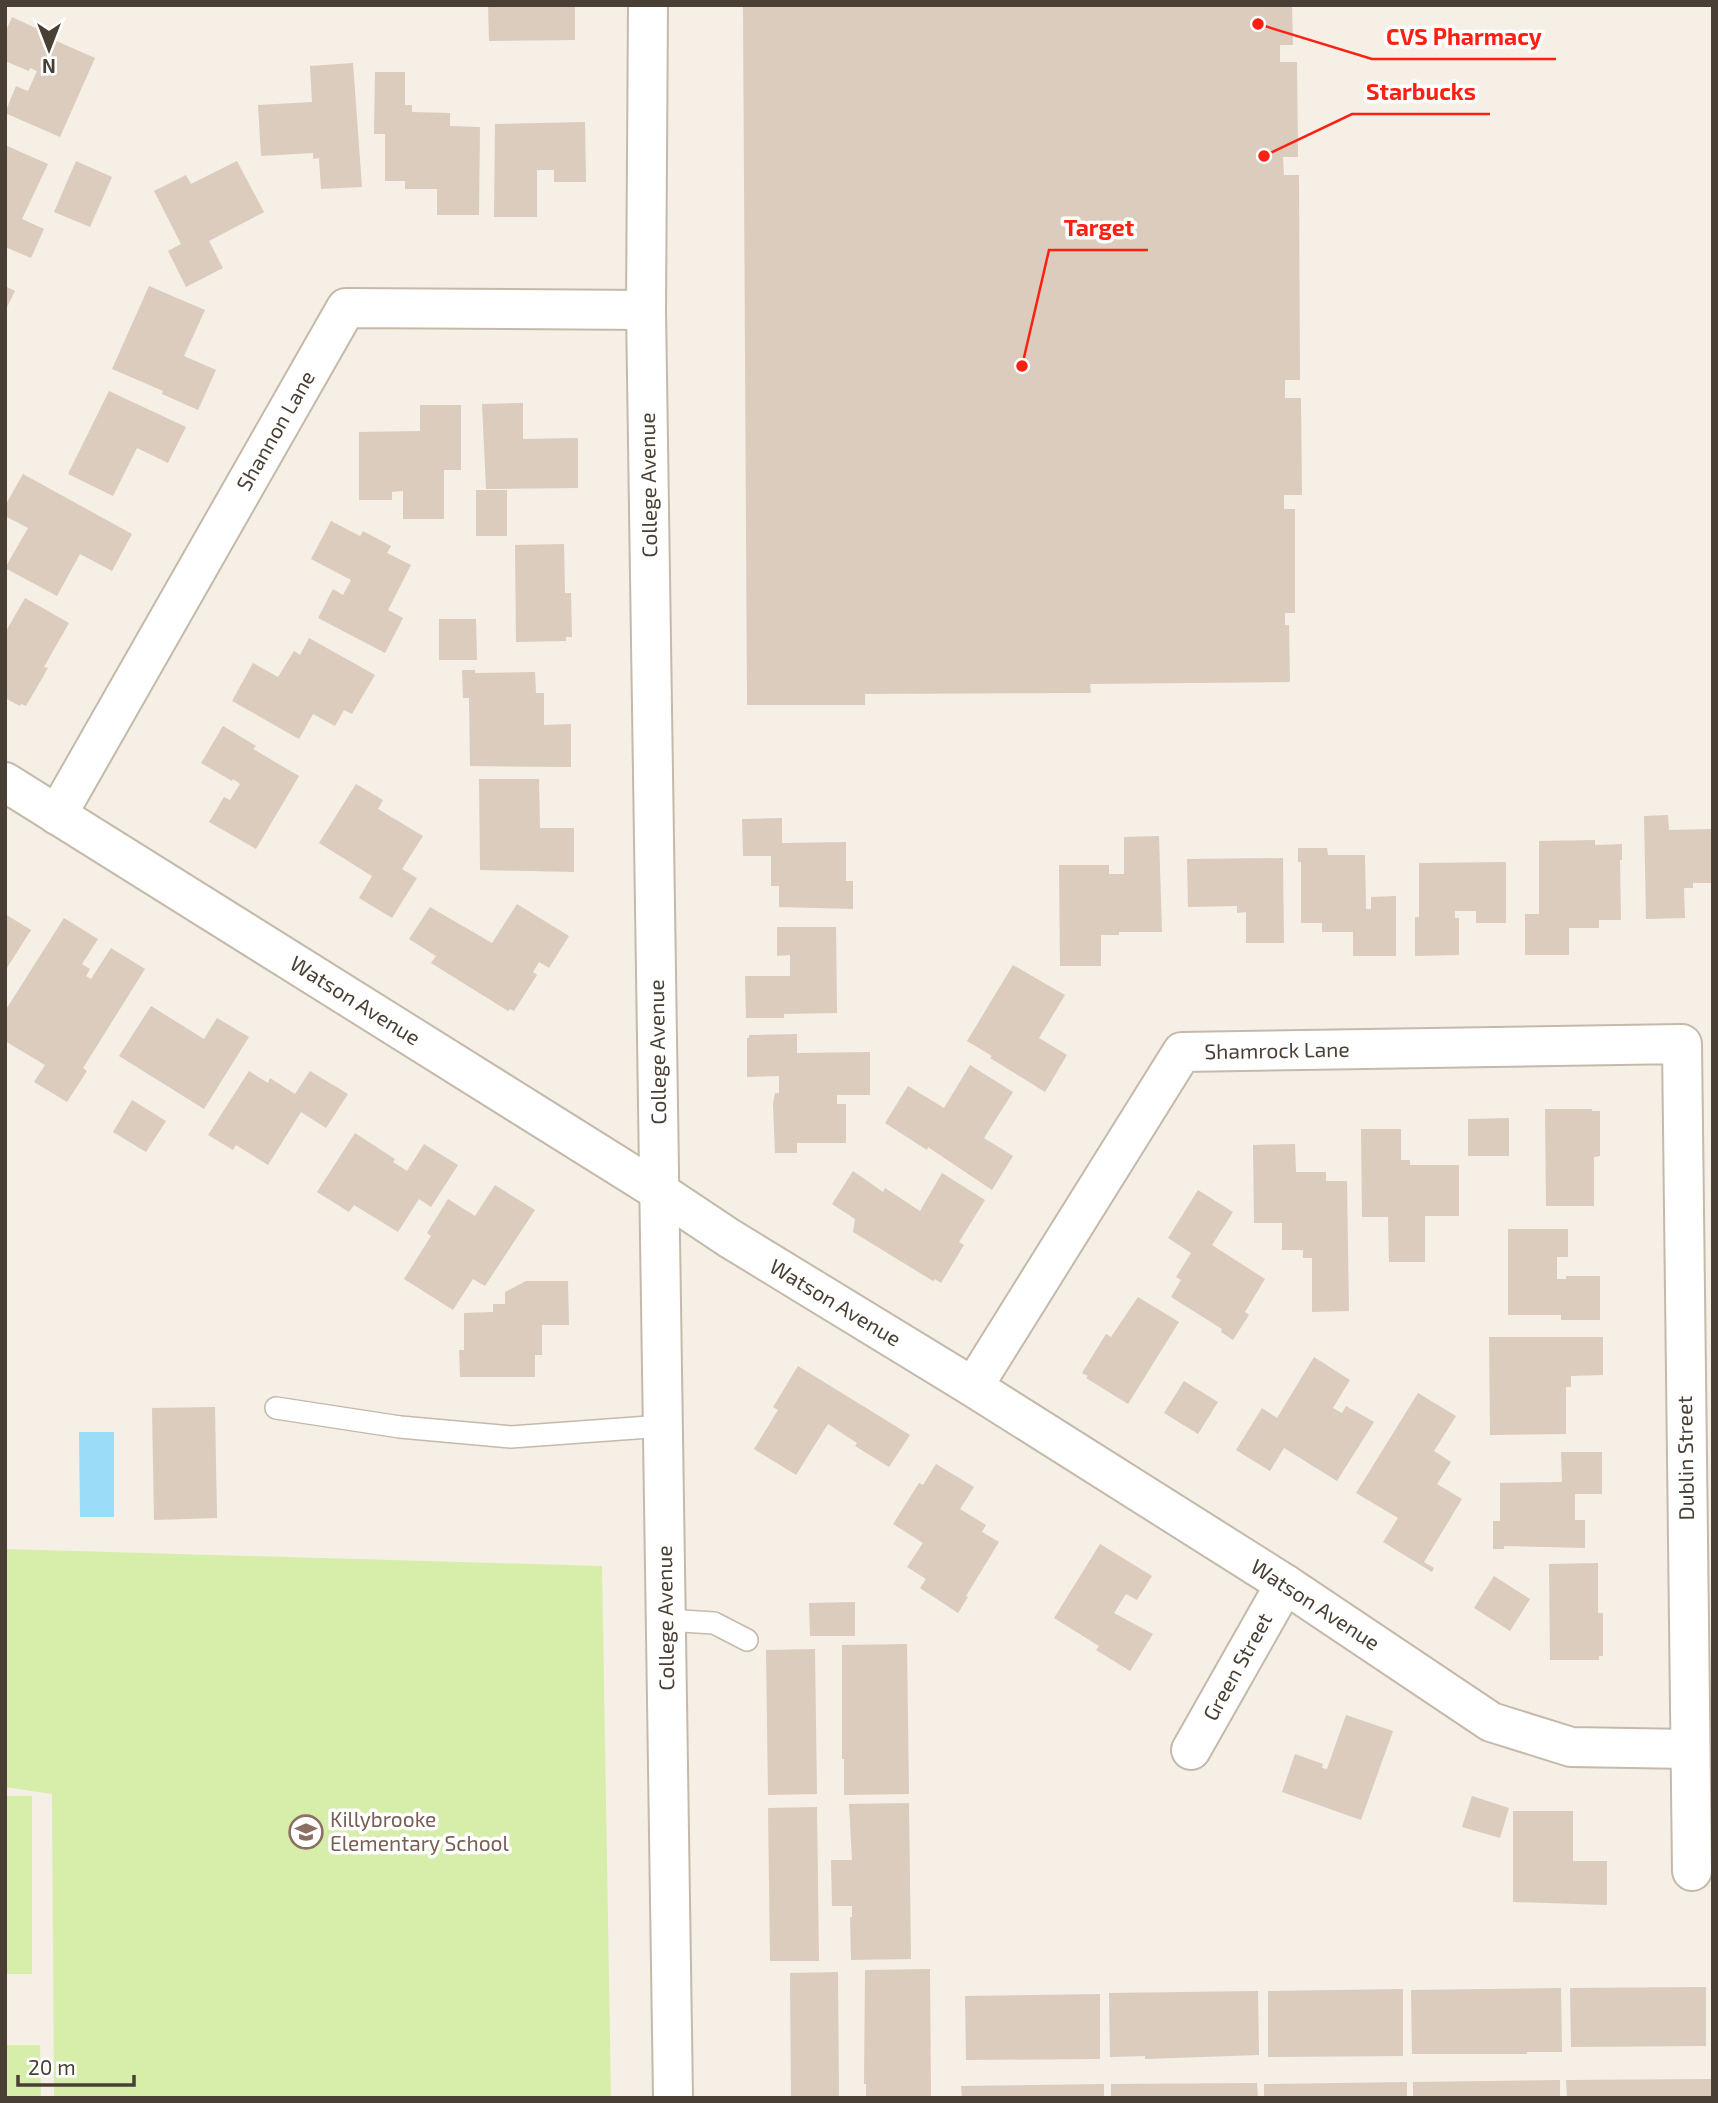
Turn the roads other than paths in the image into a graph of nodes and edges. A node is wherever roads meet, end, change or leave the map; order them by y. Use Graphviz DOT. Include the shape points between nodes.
graph roads {
  1 [pos="648,5"];
  2 [pos="646,310"];
  3 [pos="5,782"];
  4 [pos="57,815"];
  5 [pos="1682,1044"];
  6 [pos="660,1192"];
  7 [pos="973,1387"];
  8 [pos="276,1408"];
  9 [pos="663,1426"];
  10 [pos="1285,1584"];
  11 [pos="666,1620"];
  12 [pos="747,1640"];
  13 [pos="1689,1749"];
  14 [pos="1191,1750"];
  15 [pos="1692,1871"];
  16 [pos="673,2098"];
  1 -- 2 [label="street, College Avenue"];
  2 -- 4 [label="street, Shannon Lane" via="346,308"];
  2 -- 6 [label="street, College Avenue"];
  3 -- 4 [label="street, Watson Avenue"];
  4 -- 6 [label="street, Watson Avenue"];
  5 -- 7 [label="street, Shamrock Lane" via="1182,1052"];
  5 -- 13 [label="street, Dublin Street"];
  6 -- 7 [label="street, Watson Avenue"];
  6 -- 9 [label="street, College Avenue"];
  7 -- 10 [label="street, Watson Avenue"];
  8 -- 9 [label="lane" via="400,1427 511,1437"];
  9 -- 11 [label="street, College Avenue"];
  10 -- 13 [label="street, Watson Avenue" via="1491,1722 1571,1747"];
  10 -- 14 [label="street, Green Street"];
  11 -- 12 [label="lane" via="714,1623"];
  11 -- 16 [label="street, College Avenue"];
  13 -- 15 [label="street, Dublin Street"];
}
